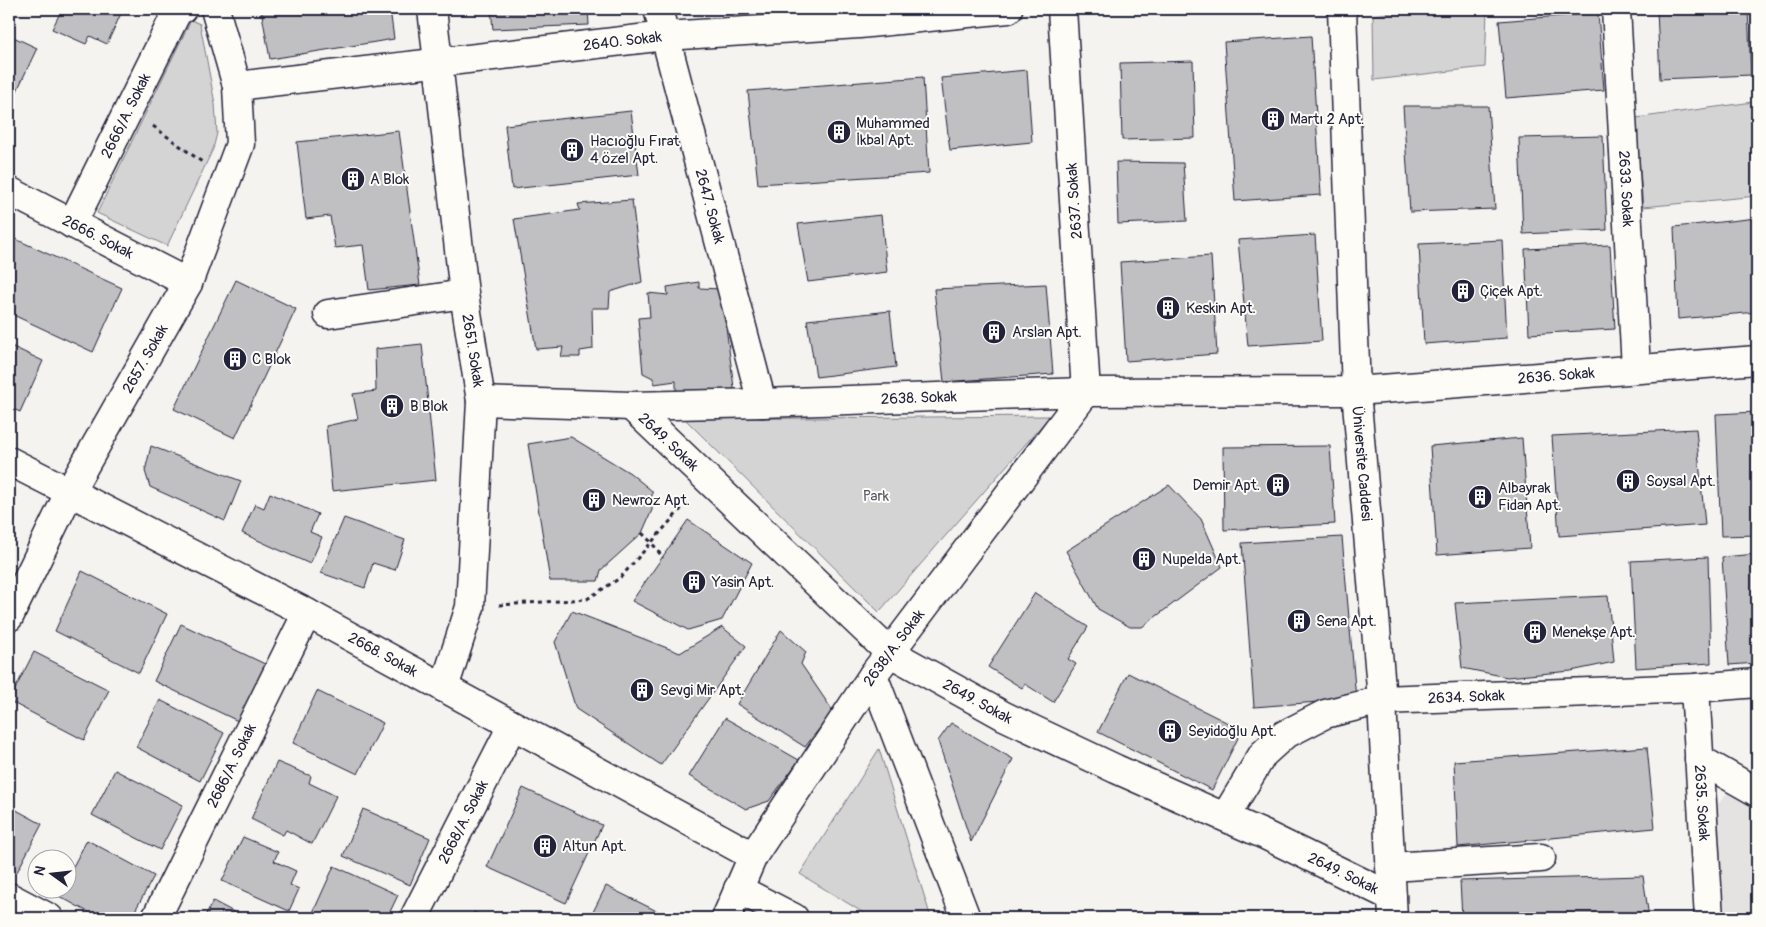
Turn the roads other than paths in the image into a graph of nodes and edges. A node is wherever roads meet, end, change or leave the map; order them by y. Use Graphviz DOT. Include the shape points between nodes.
graph roads {
  1 [pos="182,9"];
  2 [pos="216,9"];
  3 [pos="432,9"];
  4 [pos="658,9"];
  5 [pos="1008,9"];
  6 [pos="1062,9"];
  7 [pos="1342,9"];
  8 [pos="1616,9"];
  9 [pos="859,16"];
  10 [pos="665,36"];
  11 [pos="437,64"];
  12 [pos="237,86"];
  13 [pos="9,191"];
  14 [pos="72,224"];
  15 [pos="188,283"];
  16 [pos="464,294"];
  17 [pos="328,314"];
  18 [pos="1757,360"];
  19 [pos="1636,368"];
  20 [pos="1356,391"];
  21 [pos="1086,392"];
  22 [pos="481,401"];
  23 [pos="762,404"];
  24 [pos="631,406"];
  25 [pos="9,461"];
  26 [pos="70,491"];
  27 [pos="307,613"];
  28 [pos="9,617"];
  29 [pos="888,652"];
  30 [pos="872,675"];
  31 [pos="1757,683"];
  32 [pos="444,688"];
  33 [pos="1695,688"];
  34 [pos="1382,700"];
  35 [pos="512,726"];
  36 [pos="1699,759"];
  37 [pos="1757,792"];
  38 [pos="1225,817"];
  39 [pos="753,856"];
  40 [pos="1541,858"];
  41 [pos="1390,867"];
  42 [pos="738,889"];
  43 [pos="9,896"];
  44 [pos="1393,908"];
  45 [pos="49,918"];
  46 [pos="156,918"];
  47 [pos="414,918"];
  48 [pos="726,918"];
  49 [pos="794,918"];
  50 [pos="966,918"];
  51 [pos="1709,918"];
  1 -- 14 [label="street, 2666/A. Sokak" via="177,12"];
  2 -- 12 [label="street, 2657. Sokak"];
  3 -- 11 [label="street, 2651. Sokak"];
  4 -- 10 [label="street, 2647. Sokak"];
  5 -- 9 [label="street, 2640. Sokak"];
  6 -- 21 [label="street, 2637. Sokak"];
  7 -- 20 [label="street, Üniversite Caddesi"];
  8 -- 19 [label="street, 2633. Sokak"];
  9 -- 10 [label="street, 2640. Sokak"];
  10 -- 11 [label="street, 2640. Sokak"];
  10 -- 23 [label="street, 2647. Sokak"];
  11 -- 12 [label="street, 2640. Sokak"];
  11 -- 16 [label="street, 2651. Sokak"];
  12 -- 15 [label="street, 2657. Sokak" via="240,144"];
  13 -- 14 [label="street, 2666. Sokak"];
  14 -- 15 [label="street, 2666. Sokak"];
  15 -- 26 [label="street, 2657. Sokak"];
  16 -- 17 [label="street"];
  16 -- 22 [label="street, 2651. Sokak"];
  18 -- 19 [label="street, 2636. Sokak"];
  19 -- 20 [label="street, 2636. Sokak"];
  20 -- 21 [label="street, 2638. Sokak"];
  20 -- 34 [label="street, Üniversite Caddesi"];
  21 -- 23 [label="street, 2638. Sokak"];
  21 -- 29 [label="street, 2638/A. Sokak"];
  22 -- 24 [label="street, 2638. Sokak"];
  22 -- 32 [label="street, 2651. Sokak" via="470,607"];
  23 -- 24 [label="street, 2638. Sokak"];
  24 -- 29 [label="street, 2649. Sokak"];
  25 -- 26 [label="street, 2668. Sokak"];
  26 -- 27 [label="street, 2668. Sokak"];
  26 -- 28 [label="street, 2657. Sokak"];
  27 -- 32 [label="street, 2668. Sokak"];
  27 -- 46 [label="street, 2686/A. Sokak"];
  29 -- 30 [label="street, 2638/A. Sokak"];
  29 -- 38 [label="street, 2649. Sokak" via="1004,716 1116,770"];
  30 -- 39 [label="street, 2638/A. Sokak"];
  30 -- 50 [label="street"];
  31 -- 33 [label="street, 2634. Sokak"];
  32 -- 35 [label="street, 2668. Sokak"];
  33 -- 34 [label="street, 2634. Sokak"];
  33 -- 36 [label="street, 2635. Sokak"];
  34 -- 38 [label="street, 2634. Sokak" via="1326,714 1284,735 1263,754"];
  34 -- 41 [label="street, Üniversite Caddesi"];
  35 -- 39 [label="street, 2668. Sokak"];
  35 -- 47 [label="street, 2668/A. Sokak"];
  36 -- 37 [label="street"];
  36 -- 51 [label="street, 2635. Sokak"];
  38 -- 44 [label="street, 2649. Sokak"];
  39 -- 42 [label="street, 2638/A. Sokak"];
  40 -- 41 [label="street"];
  41 -- 44 [label="street, Üniversite Caddesi"];
  42 -- 48 [label="street, 2638/A. Sokak"];
  42 -- 49 [label="street"];
  43 -- 45 [label="street"];
}
